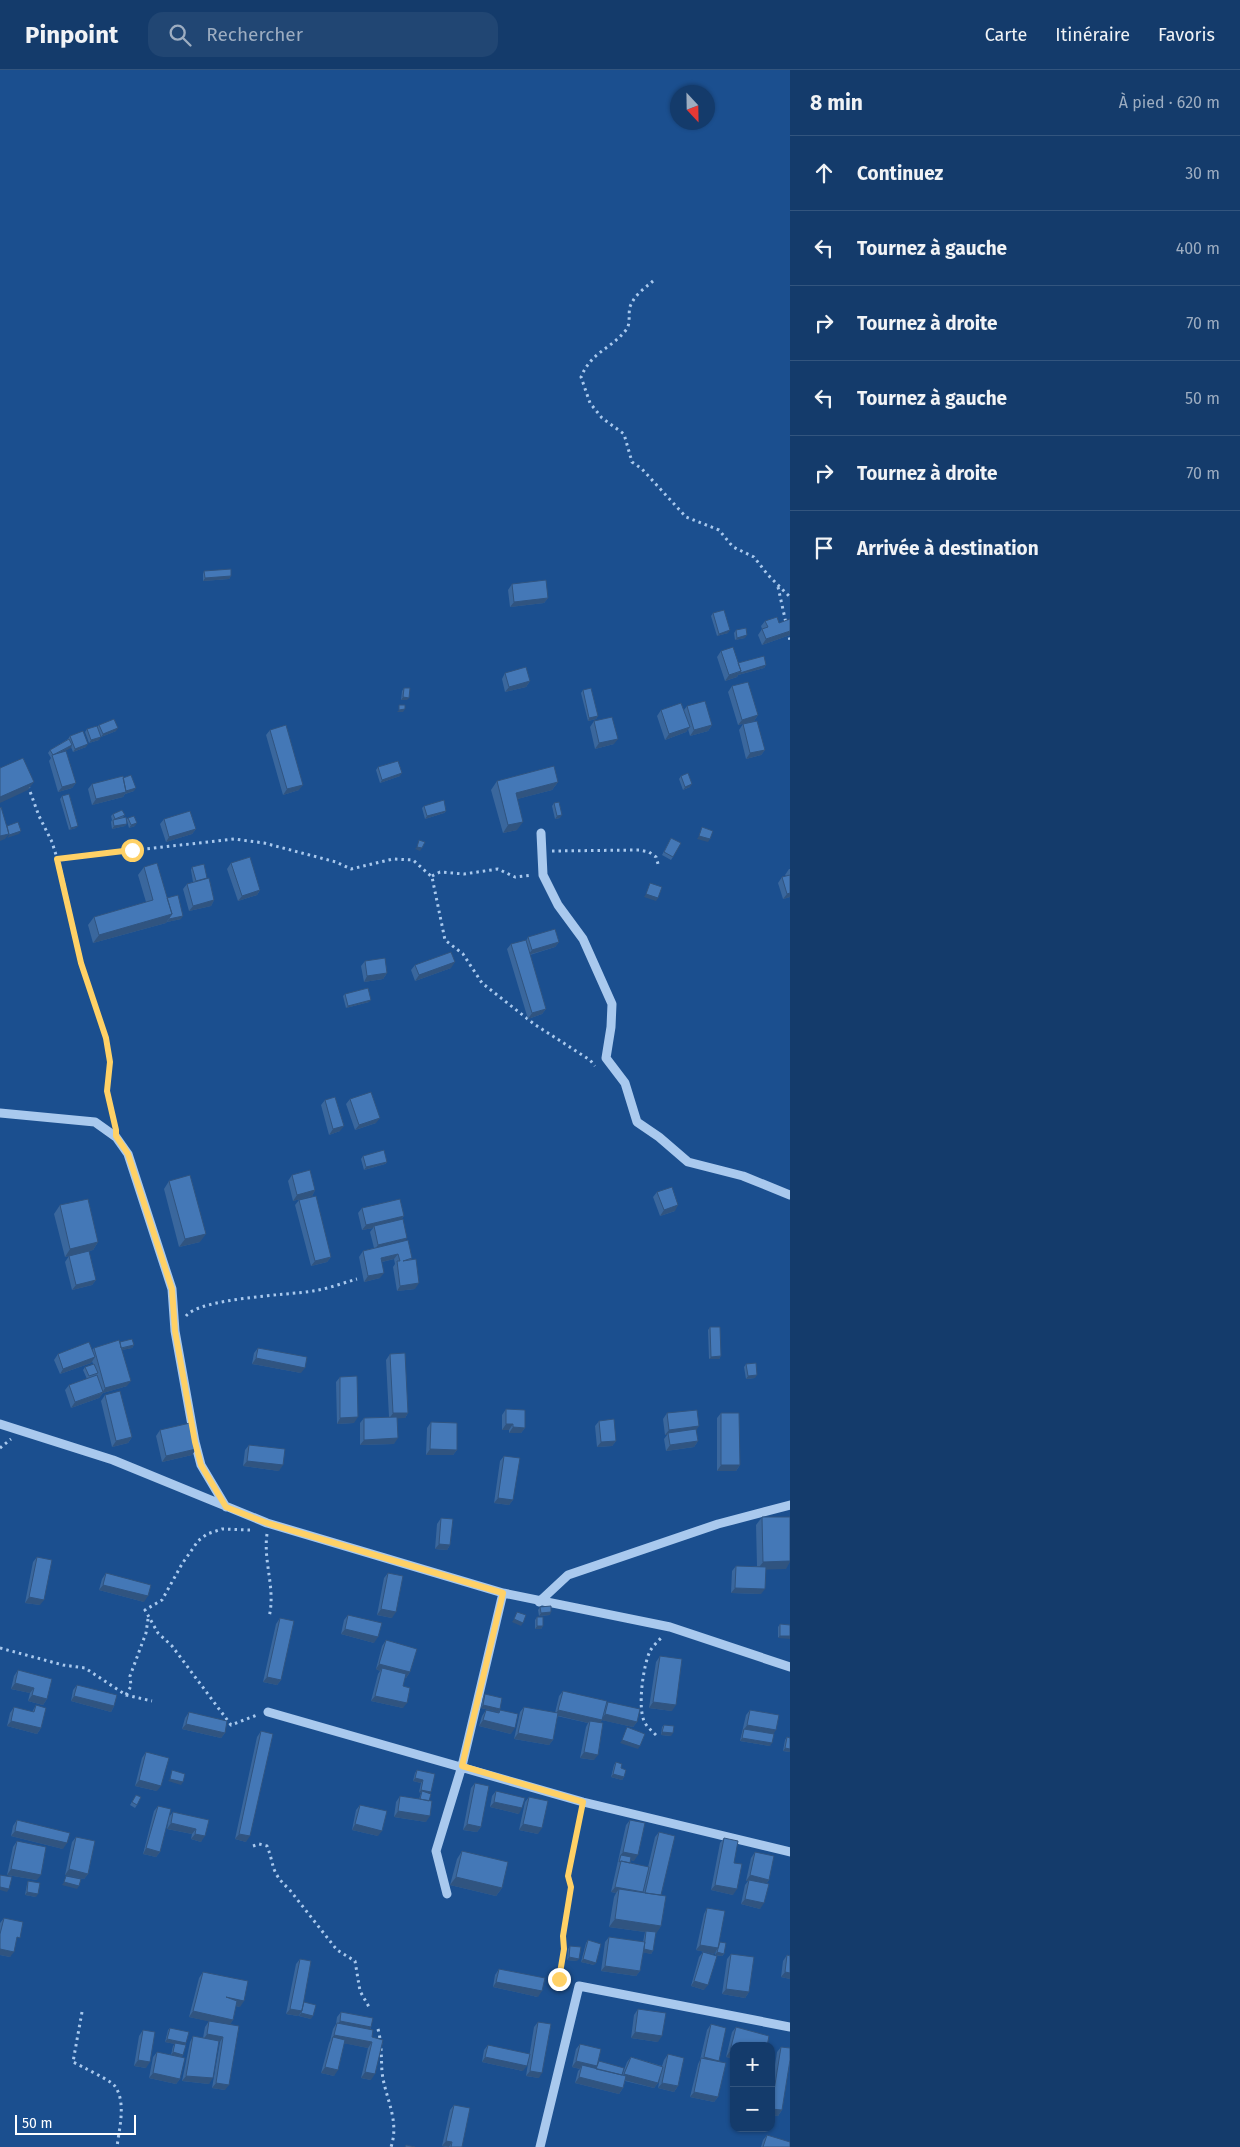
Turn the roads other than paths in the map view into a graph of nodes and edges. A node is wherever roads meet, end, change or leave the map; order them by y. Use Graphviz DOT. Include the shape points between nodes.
graph roads {
  1 [pos="541,833"];
  2 [pos="0,1113"];
  3 [pos="790,1195"];
  4 [pos="0,1424"];
  5 [pos="790,1505"];
  6 [pos="226,1507"];
  7 [pos="503,1593"];
  8 [pos="539,1602"];
  9 [pos="790,1666"];
  10 [pos="268,1712"];
  11 [pos="462,1766"];
  12 [pos="790,1852"];
  13 [pos="447,1894"];
  14 [pos="790,2027"];
  15 [pos="540,2147"];
  1 -- 3 [label="street" via="543,875 558,905 583,939 612,1004 606,1058 626,1083 637,1122 688,1162 743,1176"];
  2 -- 6 [label="street" via="95,1122 116,1136 128,1154 172,1289 175,1331 201,1465"];
  4 -- 6 [label="street" via="114,1460"];
  5 -- 8 [label="street" via="718,1524 568,1575"];
  6 -- 7 [label="street" via="267,1523"];
  7 -- 8 [label="street"];
  7 -- 11 [label="street"];
  8 -- 9 [label="street" via="670,1627"];
  10 -- 11 [label="street"];
  11 -- 12 [label="street" via="583,1802"];
  11 -- 13 [label="street" via="436,1851"];
  14 -- 15 [label="street" via="579,1986"];
}
